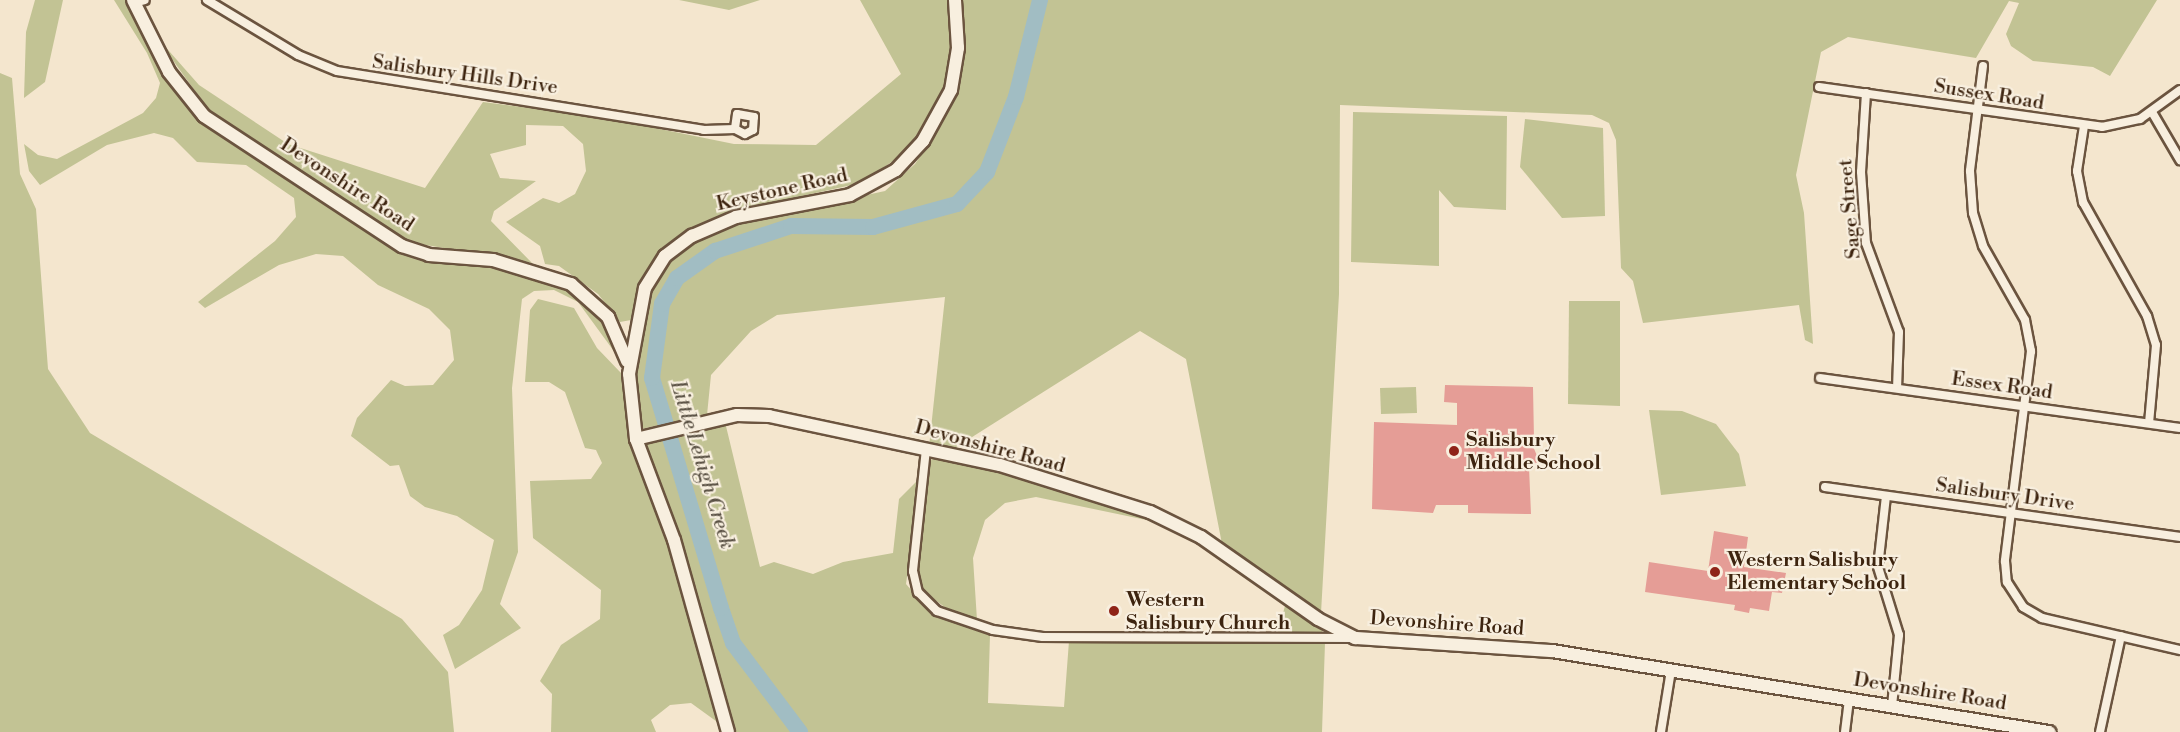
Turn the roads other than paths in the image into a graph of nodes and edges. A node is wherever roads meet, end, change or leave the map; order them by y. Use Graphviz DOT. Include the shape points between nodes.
graph roads {
  1 [pos="207,0"];
  2 [pos="955,0"];
  3 [pos="138,1"];
  4 [pos="1983,66"];
  5 [pos="1819,87"];
  6 [pos="2180,90"];
  7 [pos="1866,93"];
  8 [pos="1978,110"];
  9 [pos="2152,112"];
  10 [pos="2084,126"];
  11 [pos="735,129"];
  12 [pos="2180,159"];
  13 [pos="629,374"];
  14 [pos="1820,378"];
  15 [pos="1897,388"];
  16 [pos="2026,407"];
  17 [pos="2149,423"];
  18 [pos="2180,428"];
  19 [pos="641,436"];
  20 [pos="926,449"];
  21 [pos="1825,487"];
  22 [pos="1886,496"];
  23 [pos="2011,513"];
  24 [pos="2180,537"];
  25 [pos="2121,636"];
  26 [pos="1355,638"];
  27 [pos="2180,650"];
  28 [pos="1671,670"];
  29 [pos="1849,699"];
  30 [pos="1892,706"];
  31 [pos="728,732"];
  32 [pos="1661,732"];
  33 [pos="1845,732"];
  34 [pos="2049,732"];
  35 [pos="2100,732"];
  1 -- 11 [label="street, Salisbury Hills Drive" via="298,55 356,76 704,130"];
  2 -- 13 [label="street, Keystone Road" via="958,48 951,90 910,156 864,190 736,217 680,243 652,270"];
  3 -- 13 [label="street, Devonshire Road" via="169,72 204,116 402,246 429,255 493,260 571,284 608,317 624,347"];
  4 -- 8 [label="street"];
  5 -- 7 [label="street, Sussex Road"];
  6 -- 9 [label="street, Sussex Road"];
  7 -- 8 [label="street, Sussex Road"];
  7 -- 15 [label="street, Sage Street" via="1861,162 1866,243 1899,332"];
  8 -- 10 [label="street, Sussex Road"];
  8 -- 16 [label="street" via="1970,171 1973,213 1983,246 2025,320 2031,351"];
  9 -- 10 [label="street, Sussex Road" via="2116,125"];
  9 -- 12 [label="street"];
  10 -- 17 [label="street" via="2077,171 2083,202 2147,316 2156,345"];
  13 -- 19 [label="street, Keystone Road"];
  14 -- 15 [label="street, Essex Road"];
  15 -- 16 [label="street, Essex Road"];
  16 -- 17 [label="street, Essex Road"];
  16 -- 23 [label="street"];
  17 -- 18 [label="street, Essex Road"];
  19 -- 20 [label="street, Devonshire Road" via="707,421 770,416"];
  19 -- 31 [label="street, Keystone Road"];
  20 -- 26 [label="street, Devonshire Road" via="1000,465 1168,519 1317,619"];
  20 -- 26 [label="street" via="914,571 918,592 937,611 993,630 1043,637"];
  21 -- 22 [label="street, Salisbury Drive"];
  22 -- 23 [label="street, Salisbury Drive"];
  22 -- 30 [label="street" via="1878,567 1899,635"];
  23 -- 24 [label="street, Salisbury Drive"];
  23 -- 25 [label="street" via="2005,572 2016,600 2042,618"];
  25 -- 27 [label="street"];
  25 -- 35 [label="street"];
  26 -- 28 [label="street, Devonshire Road" via="1517,648"];
  28 -- 29 [label="street, Devonshire Road"];
  28 -- 32 [label="street"];
  29 -- 30 [label="street, Devonshire Road"];
  29 -- 33 [label="street"];
  30 -- 34 [label="street, Devonshire Road"];
}
